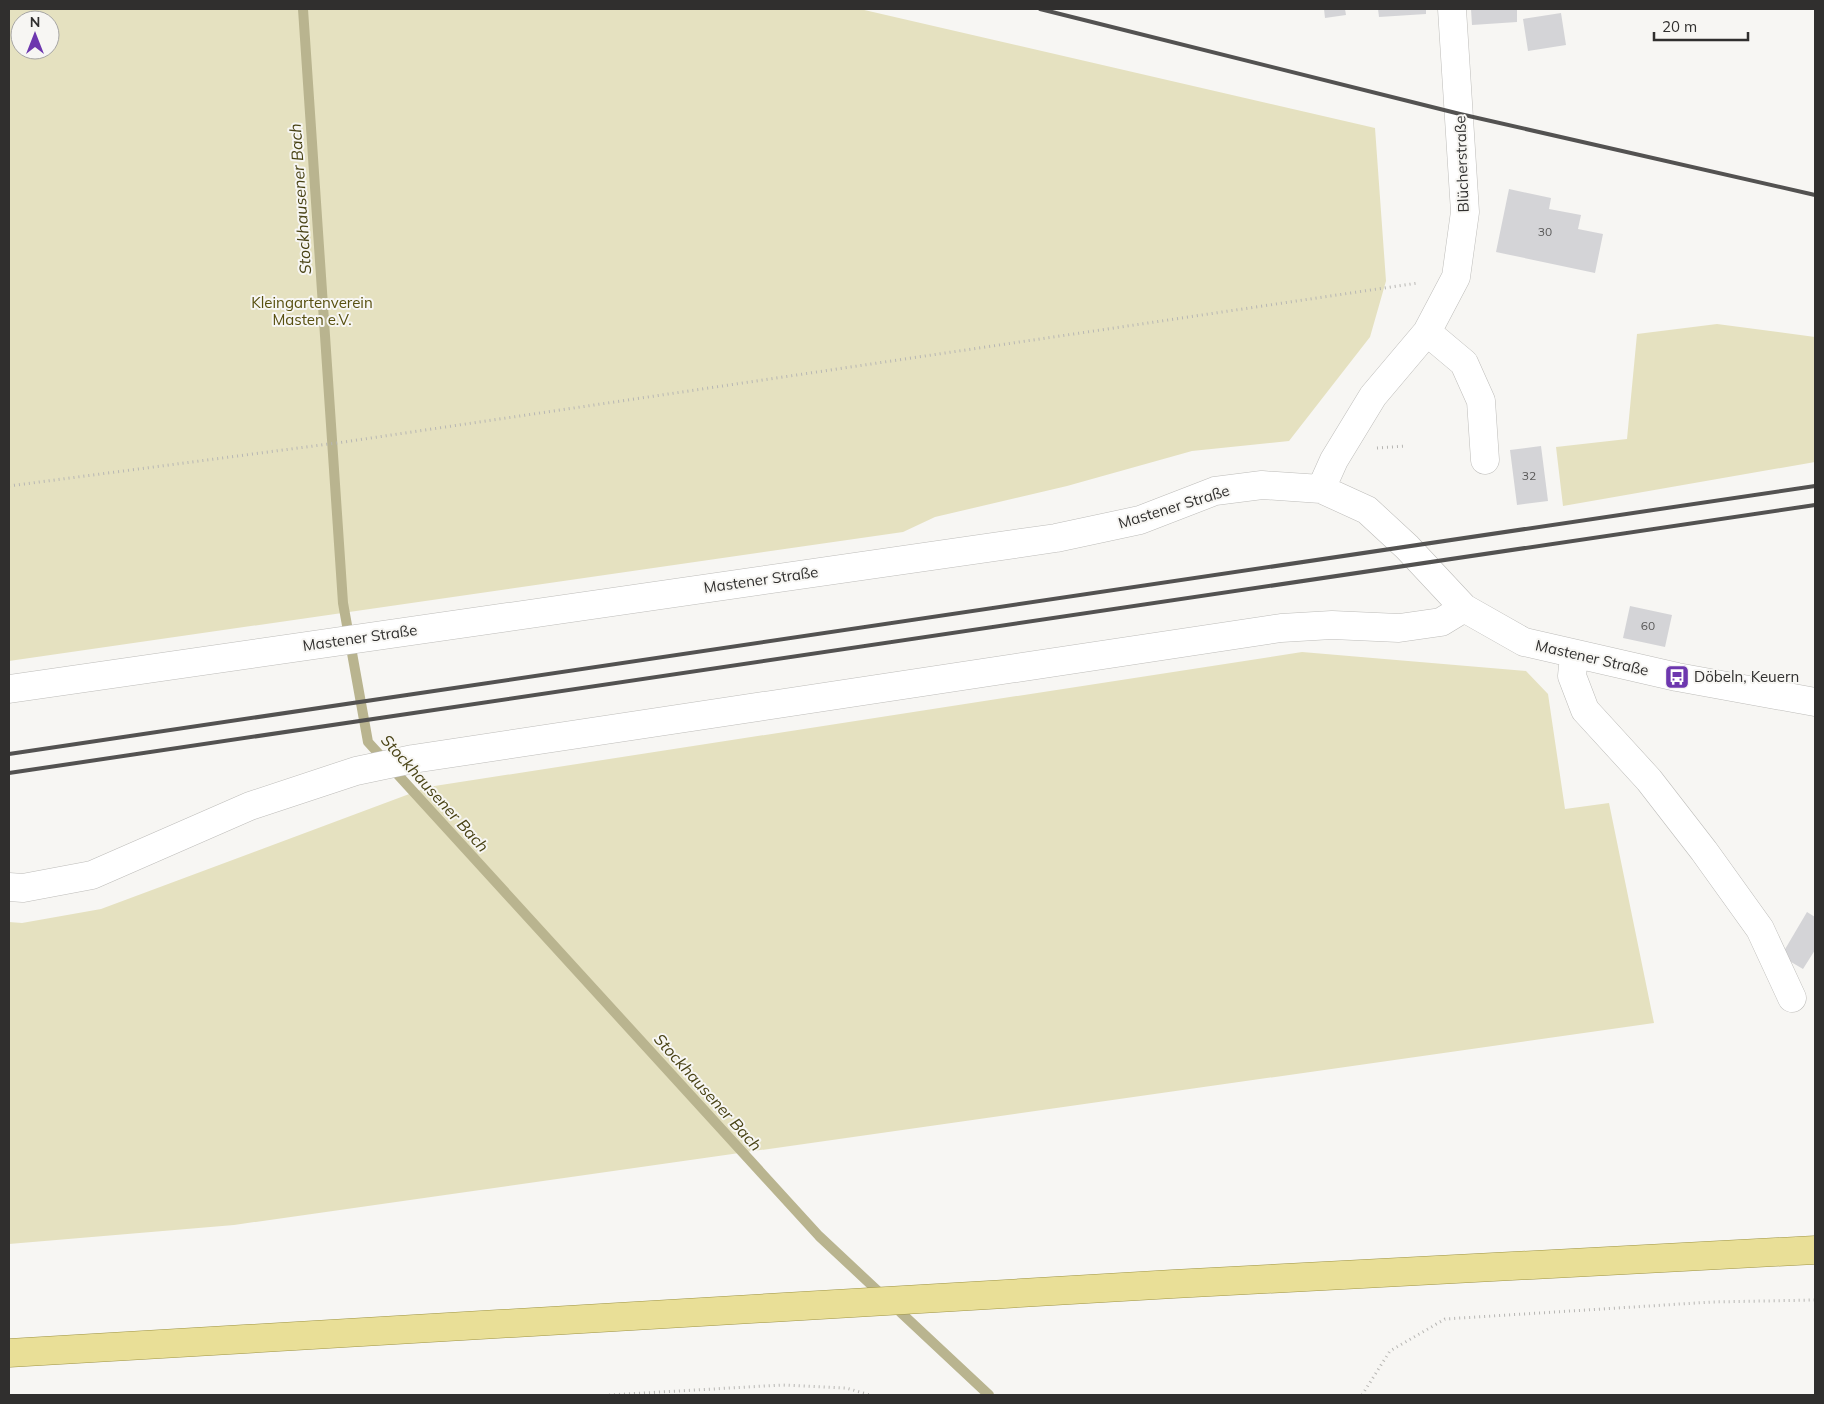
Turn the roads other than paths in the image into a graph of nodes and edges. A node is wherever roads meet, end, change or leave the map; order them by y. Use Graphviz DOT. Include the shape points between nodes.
graph roads {
  1 [pos="1452,9"];
  2 [pos="1427,332"];
  3 [pos="1485,460"];
  4 [pos="1321,489"];
  5 [pos="1464,608"];
  6 [pos="1574,655"];
  7 [pos="9,689"];
  8 [pos="1815,702"];
  9 [pos="16,888"];
  10 [pos="1792,998"];
  11 [pos="1815,1250"];
  12 [pos="9,1352"];
  1 -- 2 [label="street, Blücherstraße" via="1465,212 1456,277"];
  2 -- 3 [label="street" via="1464,363 1481,401"];
  2 -- 4 [label="street, Blücherstraße" via="1373,396 1334,460"];
  4 -- 5 [label="street, Mastener Straße" via="1367,510"];
  4 -- 7 [label="street, Mastener Straße" via="1262,485 1216,491 1140,520 1056,538"];
  5 -- 6 [label="street, Mastener Straße" via="1524,642"];
  5 -- 9 [label="street" via="1441,622 1399,628 1332,624 1281,628 413,759 356,771 250,806 92,875"];
  6 -- 8 [label="street, Mastener Straße"];
  6 -- 10 [label="street" via="1572,676 1586,710 1649,780 1760,929"];
  11 -- 12 [label="main road"];
}
